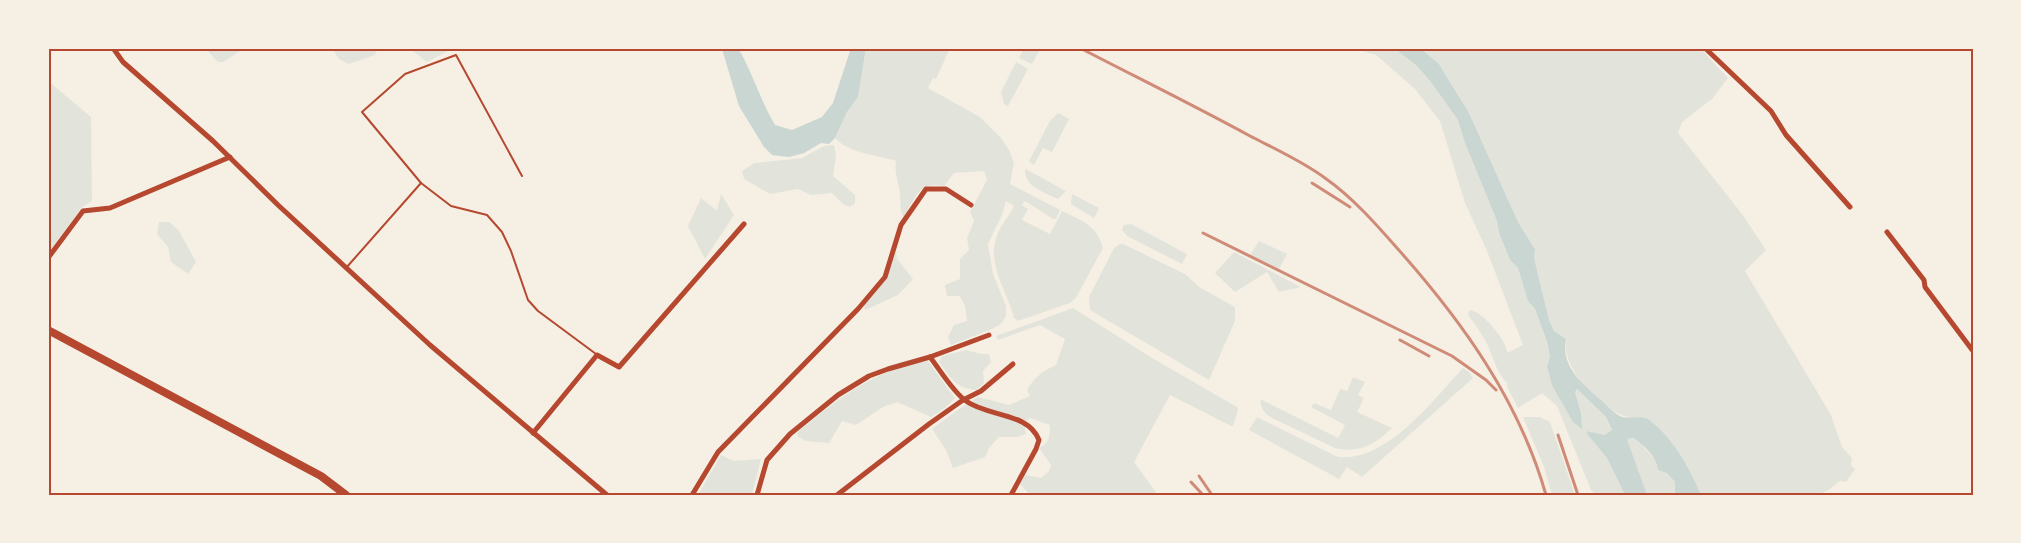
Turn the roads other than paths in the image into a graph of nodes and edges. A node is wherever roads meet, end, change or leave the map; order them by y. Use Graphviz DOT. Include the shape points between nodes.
graph roads {
  1 [pos="113,48"];
  2 [pos="1705,48"];
  3 [pos="230,157"];
  4 [pos="522,176"];
  5 [pos="421,183"];
  6 [pos="971,206"];
  7 [pos="1850,207"];
  8 [pos="744,224"];
  9 [pos="1887,232"];
  10 [pos="48,258"];
  11 [pos="346,268"];
  12 [pos="48,330"];
  13 [pos="989,335"];
  14 [pos="1973,351"];
  15 [pos="597,355"];
  16 [pos="930,357"];
  17 [pos="1013,364"];
  18 [pos="963,400"];
  19 [pos="533,433"];
  20 [pos="346,495"];
  21 [pos="607,495"];
  22 [pos="692,495"];
  23 [pos="757,495"];
  24 [pos="837,495"];
  25 [pos="1011,495"];
  1 -- 3 [label="street" via="123,62"];
  2 -- 7 [label="street" via="1771,111 1786,135"];
  3 -- 10 [label="street" via="110,208 83,212"];
  3 -- 11 [label="street"];
  4 -- 5 [label="lane" via="456,55 405,74 362,112"];
  5 -- 11 [label="lane"];
  5 -- 15 [label="lane" via="451,206 487,215 502,232 528,300"];
  6 -- 22 [label="street" via="946,189 926,189 901,225 885,277 718,452"];
  8 -- 15 [label="street" via="619,367"];
  9 -- 14 [label="street"];
  11 -- 19 [label="street"];
  12 -- 20 [label="main road" via="321,476"];
  13 -- 16 [label="street"];
  15 -- 19 [label="street"];
  16 -- 18 [label="street"];
  16 -- 23 [label="street" via="868,376 838,395 790,434 767,460"];
  17 -- 18 [label="street" via="981,391"];
  18 -- 24 [label="street"];
  18 -- 25 [label="street" via="1018,420 1036,432 1036,449"];
  19 -- 21 [label="street"];
}
